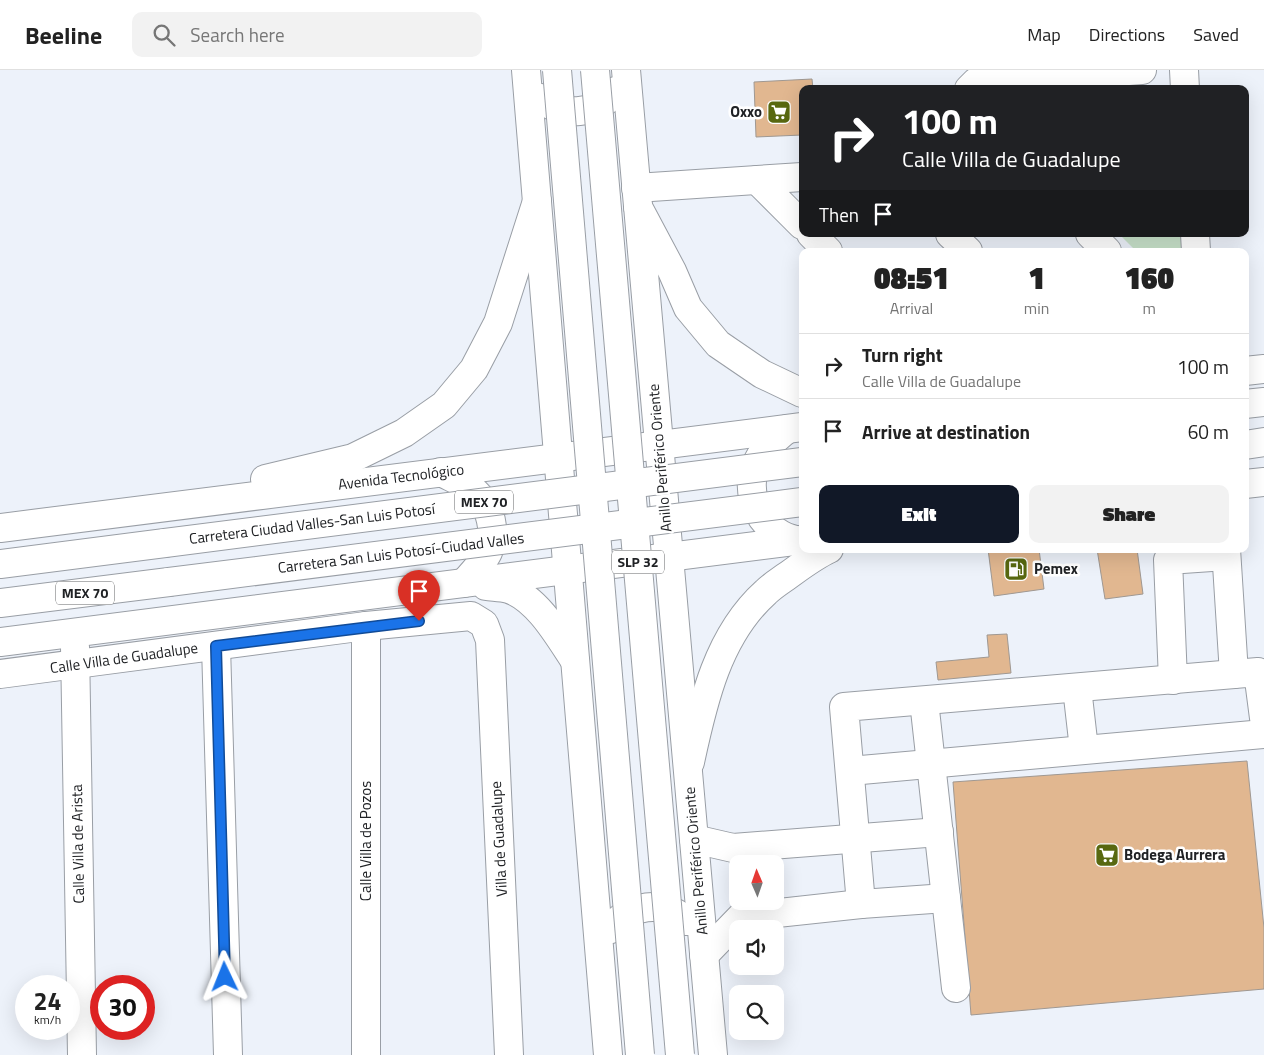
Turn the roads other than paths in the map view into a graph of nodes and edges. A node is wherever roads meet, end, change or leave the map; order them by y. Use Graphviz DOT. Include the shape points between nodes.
graph roads {
  1 [pos="557,70"];
  2 [pos="595,70"];
  3 [pos="625,70"];
  4 [pos="1142,70"];
  5 [pos="1184,70"];
  6 [pos="527,73"];
  7 [pos="973,85"];
  8 [pos="1185,85"];
  9 [pos="799,176"];
  10 [pos="758,180"];
  11 [pos="637,198"];
  12 [pos="537,201"];
  13 [pos="799,222"];
  14 [pos="814,237"];
  15 [pos="953,237"];
  16 [pos="1093,237"];
  17 [pos="825,248"];
  18 [pos="965,248"];
  19 [pos="1103,248"];
  20 [pos="1264,369"];
  21 [pos="1249,371"];
  22 [pos="799,392"];
  23 [pos="1264,402"];
  24 [pos="1249,404"];
  25 [pos="795,428"];
  26 [pos="1264,442"];
  27 [pos="659,444"];
  28 [pos="1249,444"];
  29 [pos="559,458"];
  30 [pos="799,462"];
  31 [pos="441,472"];
  32 [pos="1264,482"];
  33 [pos="1249,484"];
  34 [pos="799,502"];
  35 [pos="166,507"];
  36 [pos="0,528"];
  37 [pos="799,540"];
  38 [pos="799,540"];
  39 [pos="820,553"];
  40 [pos="1219,553"];
  41 [pos="1226,553"];
  42 [pos="669,556"];
  43 [pos="0,564"];
  44 [pos="568,570"];
  45 [pos="464,583"];
  46 [pos="0,603"];
  47 [pos="484,624"];
  48 [pos="366,626"];
  49 [pos="75,633"];
  50 [pos="0,642"];
  51 [pos="216,646"];
  52 [pos="575,661"];
  53 [pos="76,664"];
  54 [pos="0,674"];
  55 [pos="1234,674"];
  56 [pos="1173,680"];
  57 [pos="1076,688"];
  58 [pos="924,701"];
  59 [pos="1264,718"];
  60 [pos="1264,734"];
  61 [pos="1084,749"];
  62 [pos="931,763"];
  63 [pos="850,771"];
  64 [pos="688,773"];
  65 [pos="939,832"];
  66 [pos="694,839"];
  67 [pos="855,840"];
  68 [pos="946,898"];
  69 [pos="861,904"];
  70 [pos="704,955"];
  71 [pos="601,966"];
  72 [pos="956,988"];
  73 [pos="82,1055"];
  74 [pos="228,1055"];
  75 [pos="366,1055"];
  76 [pos="508,1055"];
  77 [pos="608,1055"];
  78 [pos="640,1055"];
  79 [pos="680,1055"];
  80 [pos="713,1055"];
  1 -- 78 [label="main road, SLP 32, bridge"];
  2 -- 79 [label="main road, Anillo Periférico Oriente / SLP 32, bridge"];
  3 -- 6 [label="main road" via="611,97 587,111 573,112 546,103 536,94"];
  3 -- 11 [label="main road, Anillo Periférico Oriente"];
  4 -- 7 [label="main road" via="976,82"];
  5 -- 8 [label="main road"];
  6 -- 12 [label="main road"];
  9 -- 10 [label="main road"];
  10 -- 11 [label="main road"];
  10 -- 13 [label="main road"];
  11 -- 22 [label="main road" via="688,308 718,344 762,374"];
  11 -- 27 [label="main road, Anillo Periférico Oriente"];
  12 -- 29 [label="main road"];
  12 -- 35 [label="main road" via="498,323 474,369 444,405 404,433 353,458 243,484"];
  14 -- 17 [label="main road"];
  15 -- 18 [label="main road"];
  16 -- 19 [label="main road"];
  20 -- 21 [label="main road"];
  23 -- 24 [label="main road"];
  25 -- 27 [label="main road, Avenida Tecnológico"];
  25 -- 37 [label="main road" via="760,457 753,474 752,492 756,510 767,524 781,535"];
  26 -- 28 [label="main road"];
  27 -- 29 [label="main road, Avenida Tecnológico"];
  27 -- 42 [label="main road, Anillo Periférico Oriente"];
  29 -- 31 [label="main road, Avenida Tecnológico"];
  29 -- 44 [label="main road"];
  30 -- 43 [label="main road, Carretera Ciudad Valles-San Luis Potosí / MEX 70, bridge"];
  31 -- 35 [label="main road, Avenida Tecnológico"];
  31 -- 45 [label="main road" via="474,491 485,504 491,520 492,537 488,553"];
  32 -- 33 [label="main road"];
  34 -- 46 [label="main road, Carretera San Luis Potosí-Ciudad Valles / MEX 70, bridge"];
  35 -- 36 [label="main road, Avenida Tecnológico"];
  38 -- 42 [label="main road"];
  39 -- 64 [label="main road" via="765,592 739,623 709,685"];
  40 -- 56 [label="main road" via="1168,560"];
  41 -- 55 [label="main road"];
  42 -- 44 [label="main road"];
  42 -- 64 [label="main road, Anillo Periférico Oriente"];
  44 -- 45 [label="main road"];
  44 -- 52 [label="main road"];
  45 -- 49 [label="main road"];
  45 -- 52 [label="main road" via="509,589 521,595 548,622"];
  47 -- 48 [label="main road, Calle Villa de Guadalupe" via="471,616"];
  47 -- 76 [label="main road, Villa de Guadalupe" via="490,640"];
  48 -- 51 [label="main road, Calle Villa de Guadalupe"];
  48 -- 75 [label="main road, Calle Villa de Pozos"];
  49 -- 50 [label="main road"];
  49 -- 53 [label="main road, Calle Villa de Arista"];
  51 -- 53 [label="main road, Calle Villa de Guadalupe"];
  51 -- 74 [label="main road"];
  52 -- 71 [label="main road"];
  53 -- 54 [label="main road, Calle Villa de Guadalupe"];
  53 -- 73 [label="main road, Calle Villa de Arista"];
  55 -- 56 [label="main road"];
  55 -- 59 [label="main road" via="1258,672"];
  56 -- 57 [label="main road"];
  57 -- 58 [label="main road"];
  57 -- 61 [label="main road"];
  58 -- 62 [label="main road"];
  58 -- 63 [label="main road" via="844,707"];
  60 -- 61 [label="main road"];
  61 -- 62 [label="main road"];
  62 -- 63 [label="main road"];
  62 -- 65 [label="main road"];
  63 -- 67 [label="main road"];
  64 -- 66 [label="main road, Anillo Periférico Oriente"];
  65 -- 67 [label="main road"];
  65 -- 68 [label="main road"];
  66 -- 67 [label="main road" via="733,848"];
  66 -- 70 [label="main road, Anillo Periférico Oriente"];
  67 -- 69 [label="main road"];
  68 -- 69 [label="main road"];
  68 -- 72 [label="main road"];
  69 -- 70 [label="main road" via="740,917"];
  70 -- 71 [label="main road" via="694,928 683,917 670,910 640,908 614,924 606,936"];
  70 -- 80 [label="main road, Anillo Periférico Oriente"];
  71 -- 77 [label="main road"];
}
